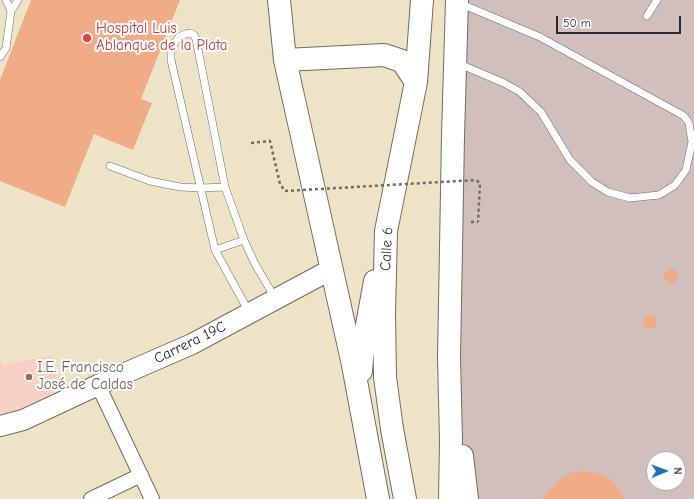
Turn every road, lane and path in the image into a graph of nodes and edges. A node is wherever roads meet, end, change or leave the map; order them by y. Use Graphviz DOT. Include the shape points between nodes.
graph roads {
  1 [pos="6,0"];
  2 [pos="18,0"];
  3 [pos="279,0"];
  4 [pos="422,0"];
  5 [pos="657,0"];
  6 [pos="457,1"];
  7 [pos="11,11"];
  8 [pos="647,16"];
  9 [pos="0,57"];
  10 [pos="285,60"];
  11 [pos="455,62"];
  12 [pos="416,82"];
  13 [pos="251,143"];
  14 [pos="110,166"];
  15 [pos="225,187"];
  16 [pos="201,188"];
  17 [pos="478,222"];
  18 [pos="386,231"];
  19 [pos="244,240"];
  20 [pos="215,250"];
  21 [pos="332,269"];
  22 [pos="276,300"];
  23 [pos="250,313"];
  24 [pos="449,358"];
  25 [pos="98,385"];
  26 [pos="359,394"];
  27 [pos="0,426"];
  28 [pos="141,475"];
  29 [pos="91,499"];
  30 [pos="152,499"];
  31 [pos="378,499"];
  32 [pos="405,499"];
  33 [pos="450,499"];
  34 [pos="467,499"];
  1 -- 7 [label="lane"];
  2 -- 7 [label="lane"];
  3 -- 10 [label="highway"];
  4 -- 12 [label="highway, Calle 6"];
  5 -- 8 [label="lane"];
  6 -- 11 [label="highway"];
  6 -- 11 [label="lane" via="540,37 684,116 690,123 692,142 686,170 675,184 659,194 630,198 608,192 592,182 570,160 541,112 520,92"];
  7 -- 9 [label="lane" via="6,48"];
  10 -- 12 [label="highway" via="384,55 402,61"];
  10 -- 21 [label="highway"];
  11 -- 24 [label="highway"];
  12 -- 18 [label="highway, Calle 6"];
  13 -- 17 [label="path, bridge" via="270,141 280,184 285,191 476,180 480,183"];
  14 -- 16 [label="lane" via="150,181"];
  15 -- 16 [label="lane"];
  15 -- 16 [label="lane" via="196,39 190,33 179,37 171,51 171,60"];
  15 -- 19 [label="lane"];
  16 -- 20 [label="lane"];
  18 -- 26 [label="highway" via="371,298"];
  18 -- 32 [label="highway, Calle 6" via="385,377"];
  19 -- 20 [label="lane"];
  19 -- 22 [label="lane"];
  20 -- 23 [label="lane"];
  21 -- 22 [label="main road, Carrera 19C"];
  21 -- 26 [label="highway"];
  22 -- 23 [label="main road, Carrera 19C"];
  23 -- 25 [label="main road, Carrera 19C" via="192,344"];
  24 -- 33 [label="highway"];
  24 -- 34 [label="highway"];
  25 -- 27 [label="main road, Carrera 19C" via="23,420"];
  25 -- 28 [label="street"];
  26 -- 31 [label="highway"];
  28 -- 29 [label="street"];
  28 -- 30 [label="street"];
}
